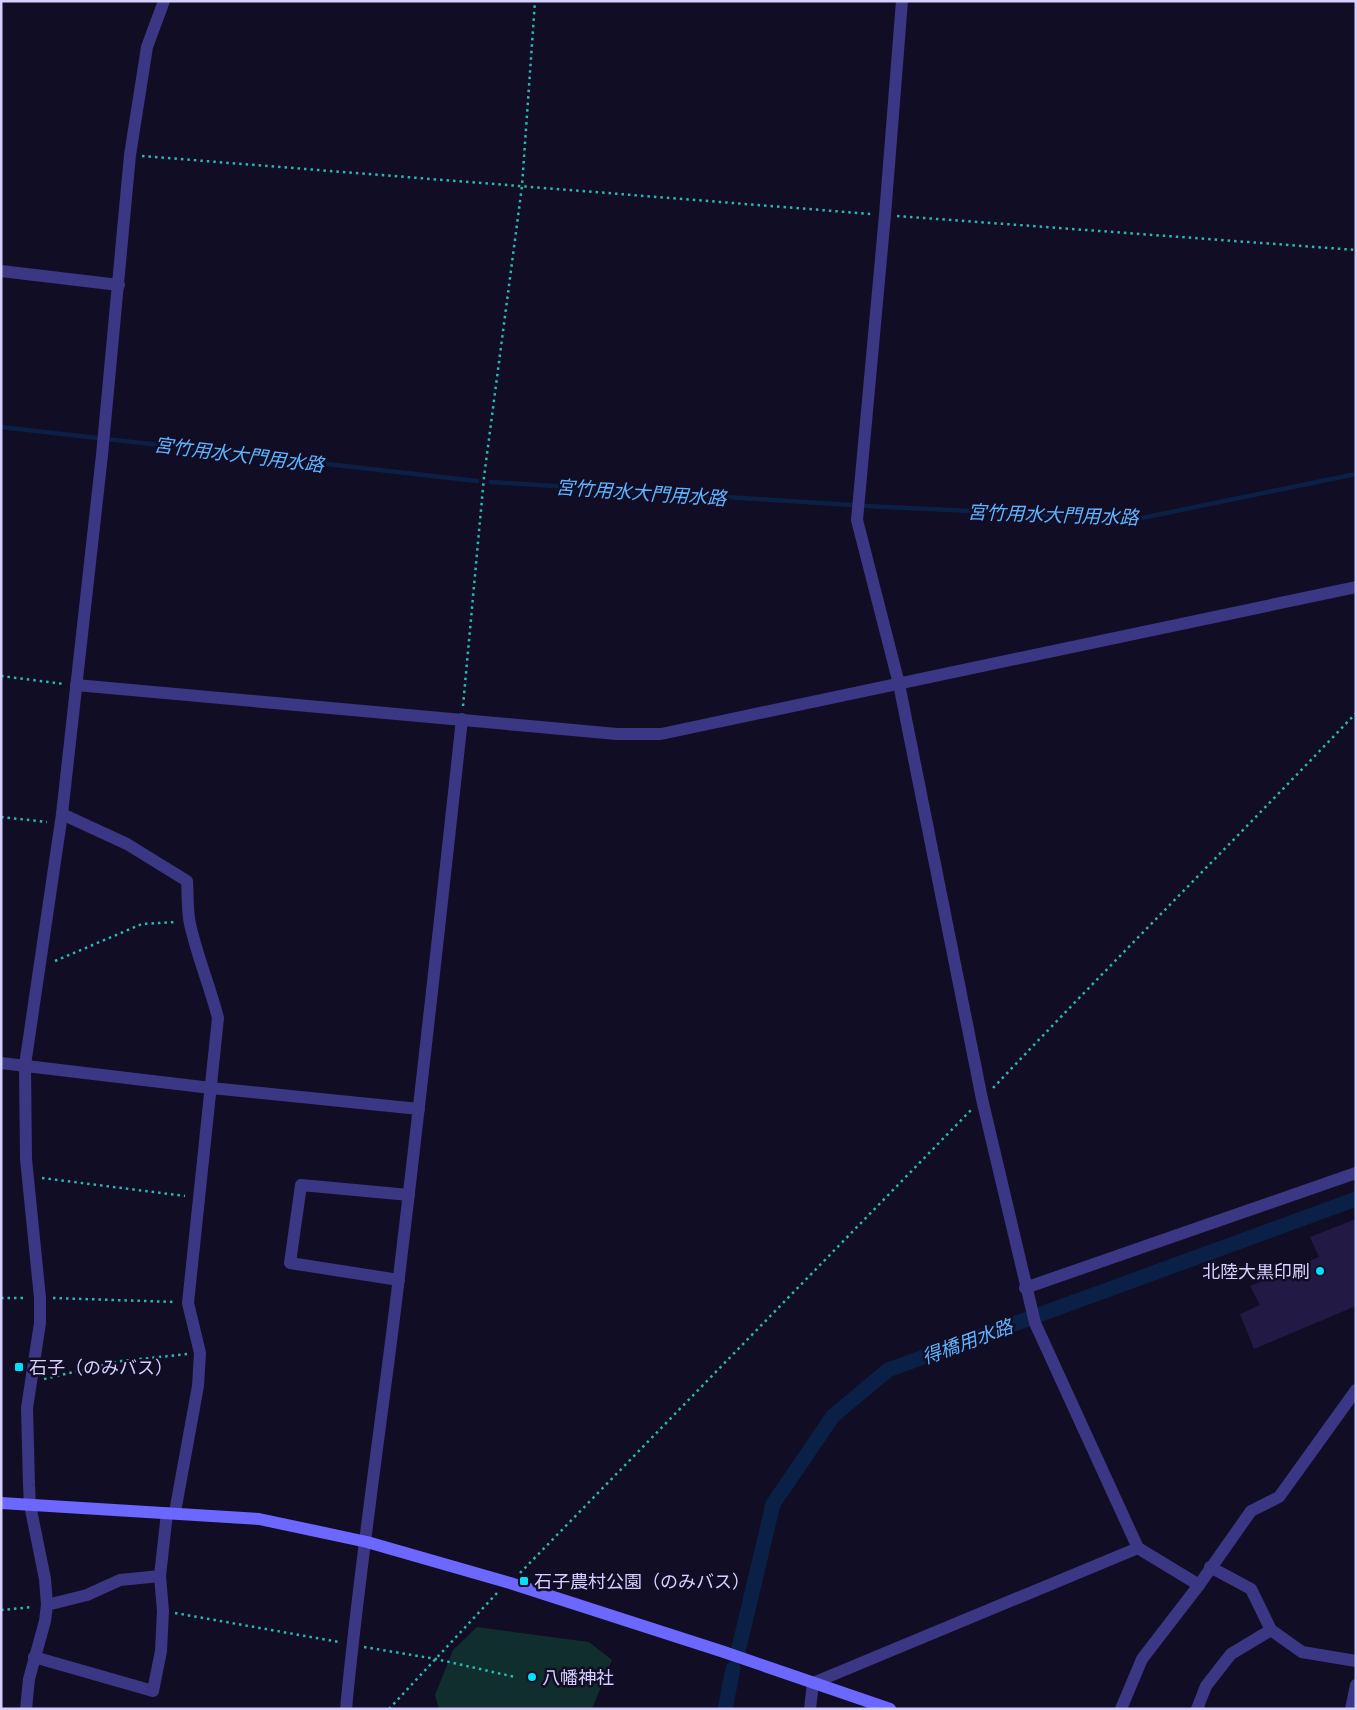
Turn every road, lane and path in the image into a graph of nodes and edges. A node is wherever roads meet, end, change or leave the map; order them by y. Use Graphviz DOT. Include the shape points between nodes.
graph roads {
  1 [pos="164,1"];
  2 [pos="535,1"];
  3 [pos="902,1"];
  4 [pos="130,155"];
  5 [pos="522,186"];
  6 [pos="885,215"];
  7 [pos="1356,250"];
  8 [pos="1,271"];
  9 [pos="120,285"];
  10 [pos="1356,587"];
  11 [pos="1,676"];
  12 [pos="899,684"];
  13 [pos="76,685"];
  14 [pos="1356,713"];
  15 [pos="462,719"];
  16 [pos="1,817"];
  17 [pos="62,819"];
  18 [pos="189,921"];
  19 [pos="39,968"];
  20 [pos="1,1063"];
  21 [pos="25,1065"];
  22 [pos="211,1088"];
  23 [pos="982,1099"];
  24 [pos="419,1109"];
  25 [pos="1356,1173"];
  26 [pos="27,1176"];
  27 [pos="409,1195"];
  28 [pos="199,1197"];
  29 [pos="399,1280"];
  30 [pos="1025,1288"];
  31 [pos="1,1298"];
  32 [pos="40,1298"];
  33 [pos="188,1303"];
  34 [pos="200,1353"];
  35 [pos="30,1383"];
  36 [pos="1356,1390"];
  37 [pos="1,1503"];
  38 [pos="30,1505"];
  39 [pos="171,1512"];
  40 [pos="367,1542"];
  41 [pos="1138,1548"];
  42 [pos="1210,1567"];
  43 [pos="160,1576"];
  44 [pos="510,1583"];
  45 [pos="1199,1585"];
  46 [pos="46,1605"];
  47 [pos="1,1610"];
  48 [pos="1271,1630"];
  49 [pos="34,1657"];
  50 [pos="1356,1661"];
  51 [pos="813,1683"];
  52 [pos="1356,1685"];
  53 [pos="26,1709"];
  54 [pos="346,1709"];
  55 [pos="389,1709"];
  56 [pos="810,1709"];
  57 [pos="890,1709"];
  58 [pos="1121,1709"];
  59 [pos="1197,1709"];
  60 [pos="1351,1709"];
  1 -- 4 [label="street" via="147,47"];
  2 -- 5 [label="path"];
  3 -- 6 [label="street"];
  4 -- 5 [label="path"];
  4 -- 9 [label="street"];
  5 -- 6 [label="path"];
  5 -- 15 [label="path" via="484,476"];
  6 -- 7 [label="path"];
  6 -- 12 [label="street" via="857,520"];
  8 -- 9 [label="street"];
  9 -- 13 [label="street"];
  10 -- 12 [label="street"];
  11 -- 13 [label="path"];
  12 -- 15 [label="street" via="661,734 617,734"];
  12 -- 23 [label="street"];
  13 -- 15 [label="street"];
  13 -- 17 [label="street"];
  14 -- 23 [label="path"];
  15 -- 24 [label="street"];
  16 -- 17 [label="path"];
  17 -- 18 [label="street" via="127,844 186,881"];
  17 -- 19 [label="street"];
  18 -- 19 [label="path" via="142,924"];
  18 -- 22 [label="street" via="218,1018"];
  19 -- 21 [label="street"];
  20 -- 21 [label="street"];
  21 -- 22 [label="street"];
  21 -- 26 [label="street"];
  22 -- 24 [label="street"];
  22 -- 28 [label="street"];
  23 -- 30 [label="street"];
  23 -- 44 [label="path"];
  24 -- 27 [label="street"];
  25 -- 30 [label="street"];
  26 -- 28 [label="path"];
  26 -- 32 [label="street"];
  27 -- 29 [label="street"];
  27 -- 29 [label="street" via="301,1186 290,1263"];
  28 -- 33 [label="street"];
  29 -- 40 [label="street"];
  30 -- 41 [label="street" via="1035,1323"];
  31 -- 32 [label="path"];
  32 -- 33 [label="path"];
  32 -- 35 [label="street" via="40,1323"];
  33 -- 34 [label="street"];
  34 -- 35 [label="path" via="121,1361"];
  34 -- 39 [label="street" via="198,1386"];
  35 -- 38 [label="street" via="27,1408"];
  36 -- 42 [label="street" via="1279,1497 1251,1512"];
  37 -- 38 [label="main road"];
  38 -- 39 [label="main road"];
  38 -- 46 [label="street" via="45,1579"];
  39 -- 40 [label="main road" via="259,1519"];
  39 -- 43 [label="street"];
  40 -- 44 [label="main road"];
  40 -- 54 [label="street"];
  41 -- 45 [label="street"];
  41 -- 51 [label="street"];
  42 -- 45 [label="street"];
  42 -- 48 [label="street" via="1252,1589"];
  43 -- 46 [label="street" via="120,1580 88,1594"];
  43 -- 49 [label="street" via="163,1611 161,1651 153,1691"];
  44 -- 51 [label="main road"];
  44 -- 55 [label="path" via="489,1600"];
  45 -- 58 [label="street" via="1142,1659"];
  46 -- 47 [label="path"];
  46 -- 49 [label="street" via="45,1621"];
  48 -- 50 [label="street" via="1302,1652"];
  48 -- 59 [label="street" via="1230,1654 1206,1686"];
  49 -- 53 [label="street"];
  51 -- 56 [label="street"];
  51 -- 57 [label="main road"];
  52 -- 60 [label="street"];
}
